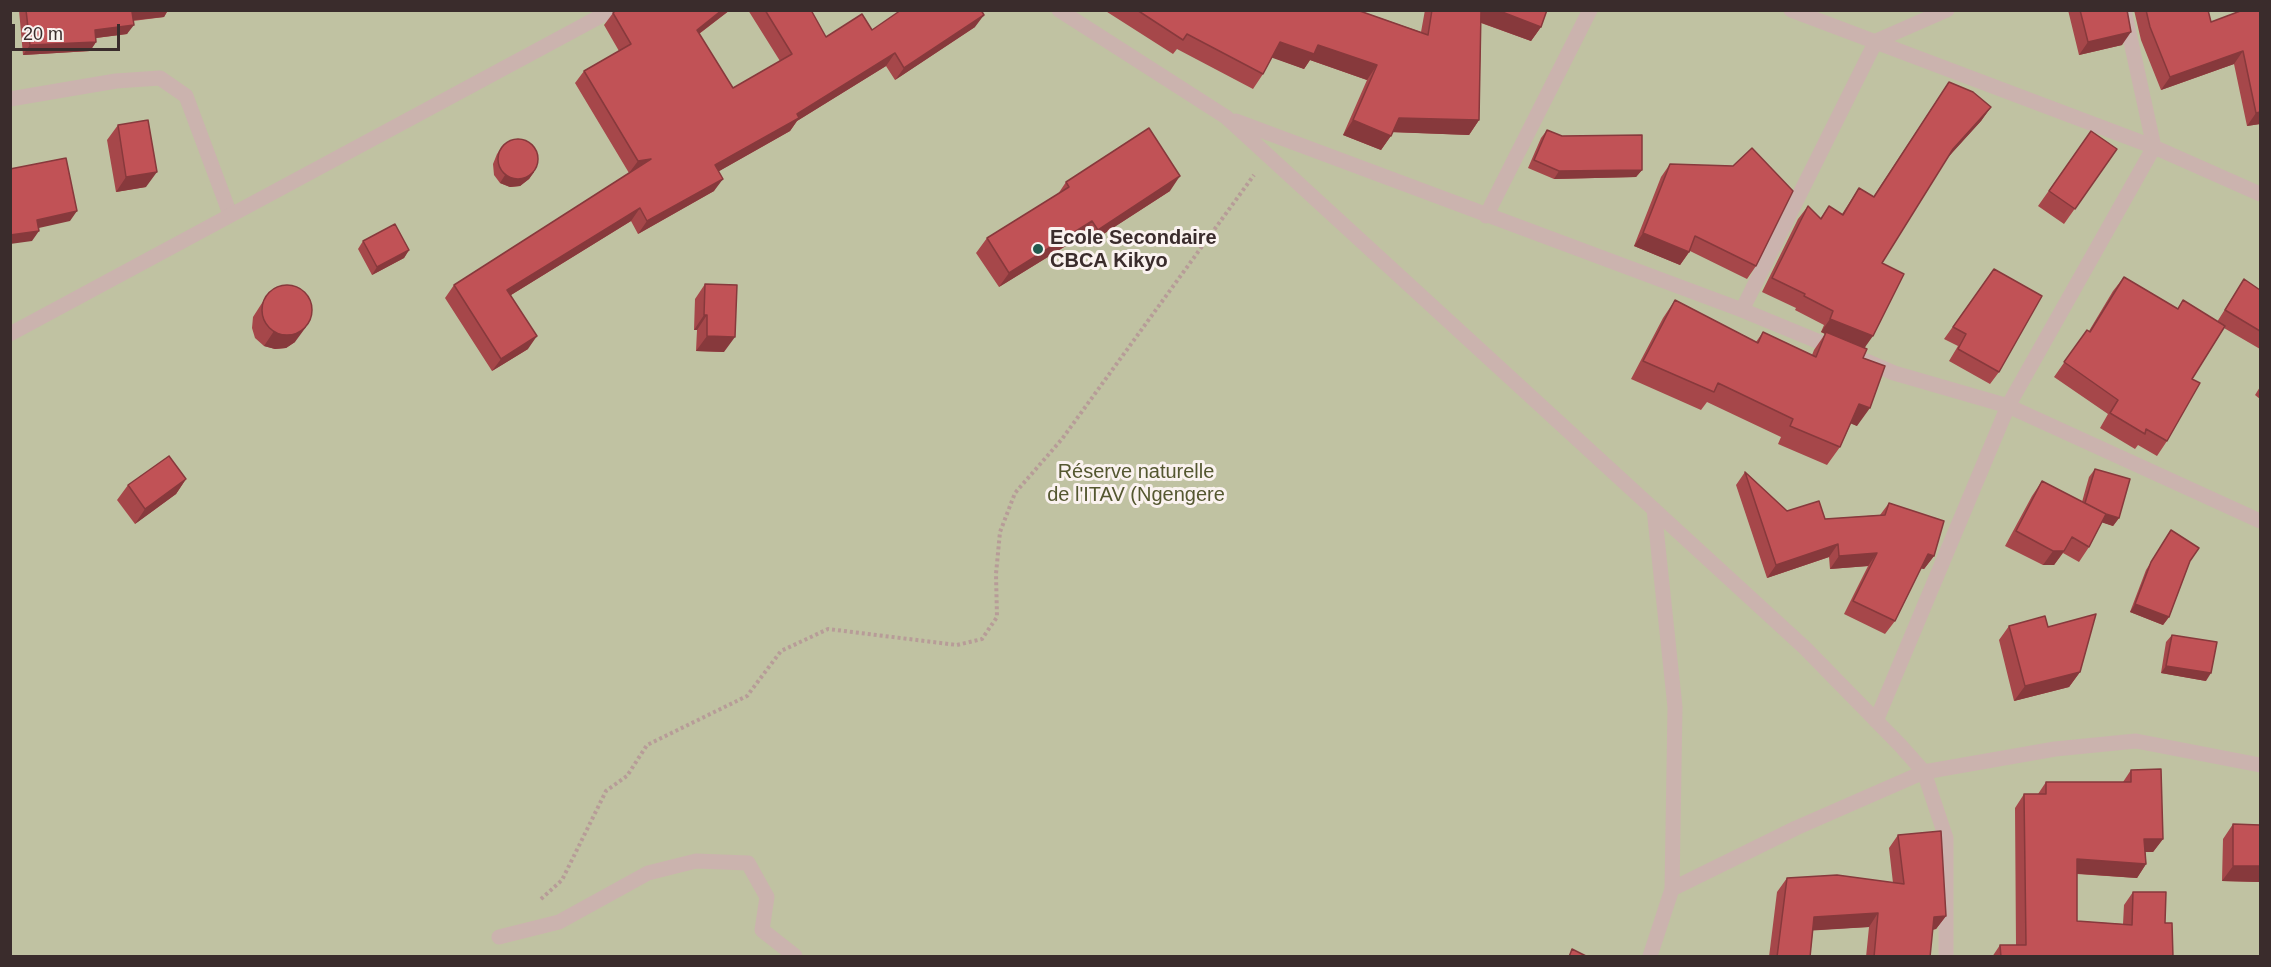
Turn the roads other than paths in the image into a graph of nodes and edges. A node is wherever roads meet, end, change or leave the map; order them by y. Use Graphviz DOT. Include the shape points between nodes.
graph roads {
  1 [pos="612,10"];
  2 [pos="1059,10"];
  3 [pos="1590,10"];
  4 [pos="1947,10"];
  5 [pos="2124,10"];
  6 [pos="1798,12"];
  7 [pos="1876,40"];
  8 [pos="10,99"];
  9 [pos="1226,117"];
  10 [pos="2154,147"];
  11 [pos="2260,194"];
  12 [pos="230,214"];
  13 [pos="1486,216"];
  14 [pos="1742,310"];
  15 [pos="10,334"];
  16 [pos="2008,406"];
  17 [pos="1654,509"];
  18 [pos="2260,521"];
  19 [pos="1876,721"];
  20 [pos="2260,765"];
  21 [pos="1924,772"];
  22 [pos="1672,889"];
  23 [pos="499,937"];
  24 [pos="795,957"];
  25 [pos="1650,957"];
  26 [pos="1946,957"];
  1 -- 12 [label="street"];
  2 -- 9 [label="street"];
  3 -- 13 [label="street"];
  4 -- 7 [label="street"];
  5 -- 10 [label="street"];
  6 -- 7 [label="street"];
  7 -- 10 [label="street"];
  7 -- 14 [label="street"];
  8 -- 12 [label="street" via="116,81 160,78 186,96"];
  9 -- 13 [label="street"];
  9 -- 17 [label="street"];
  10 -- 11 [label="street"];
  10 -- 16 [label="street"];
  12 -- 15 [label="street"];
  13 -- 14 [label="street"];
  14 -- 16 [label="street" via="1894,373"];
  16 -- 18 [label="street"];
  16 -- 19 [label="street"];
  17 -- 19 [label="street" via="1805,648"];
  17 -- 22 [label="street" via="1675,706"];
  19 -- 21 [label="street"];
  20 -- 21 [label="street" via="2136,741 2055,749"];
  21 -- 22 [label="street" via="1796,828"];
  21 -- 26 [label="street" via="1946,838"];
  22 -- 25 [label="street"];
  23 -- 24 [label="street" via="559,922 648,873 696,861 748,863 767,897 762,930"];
}
